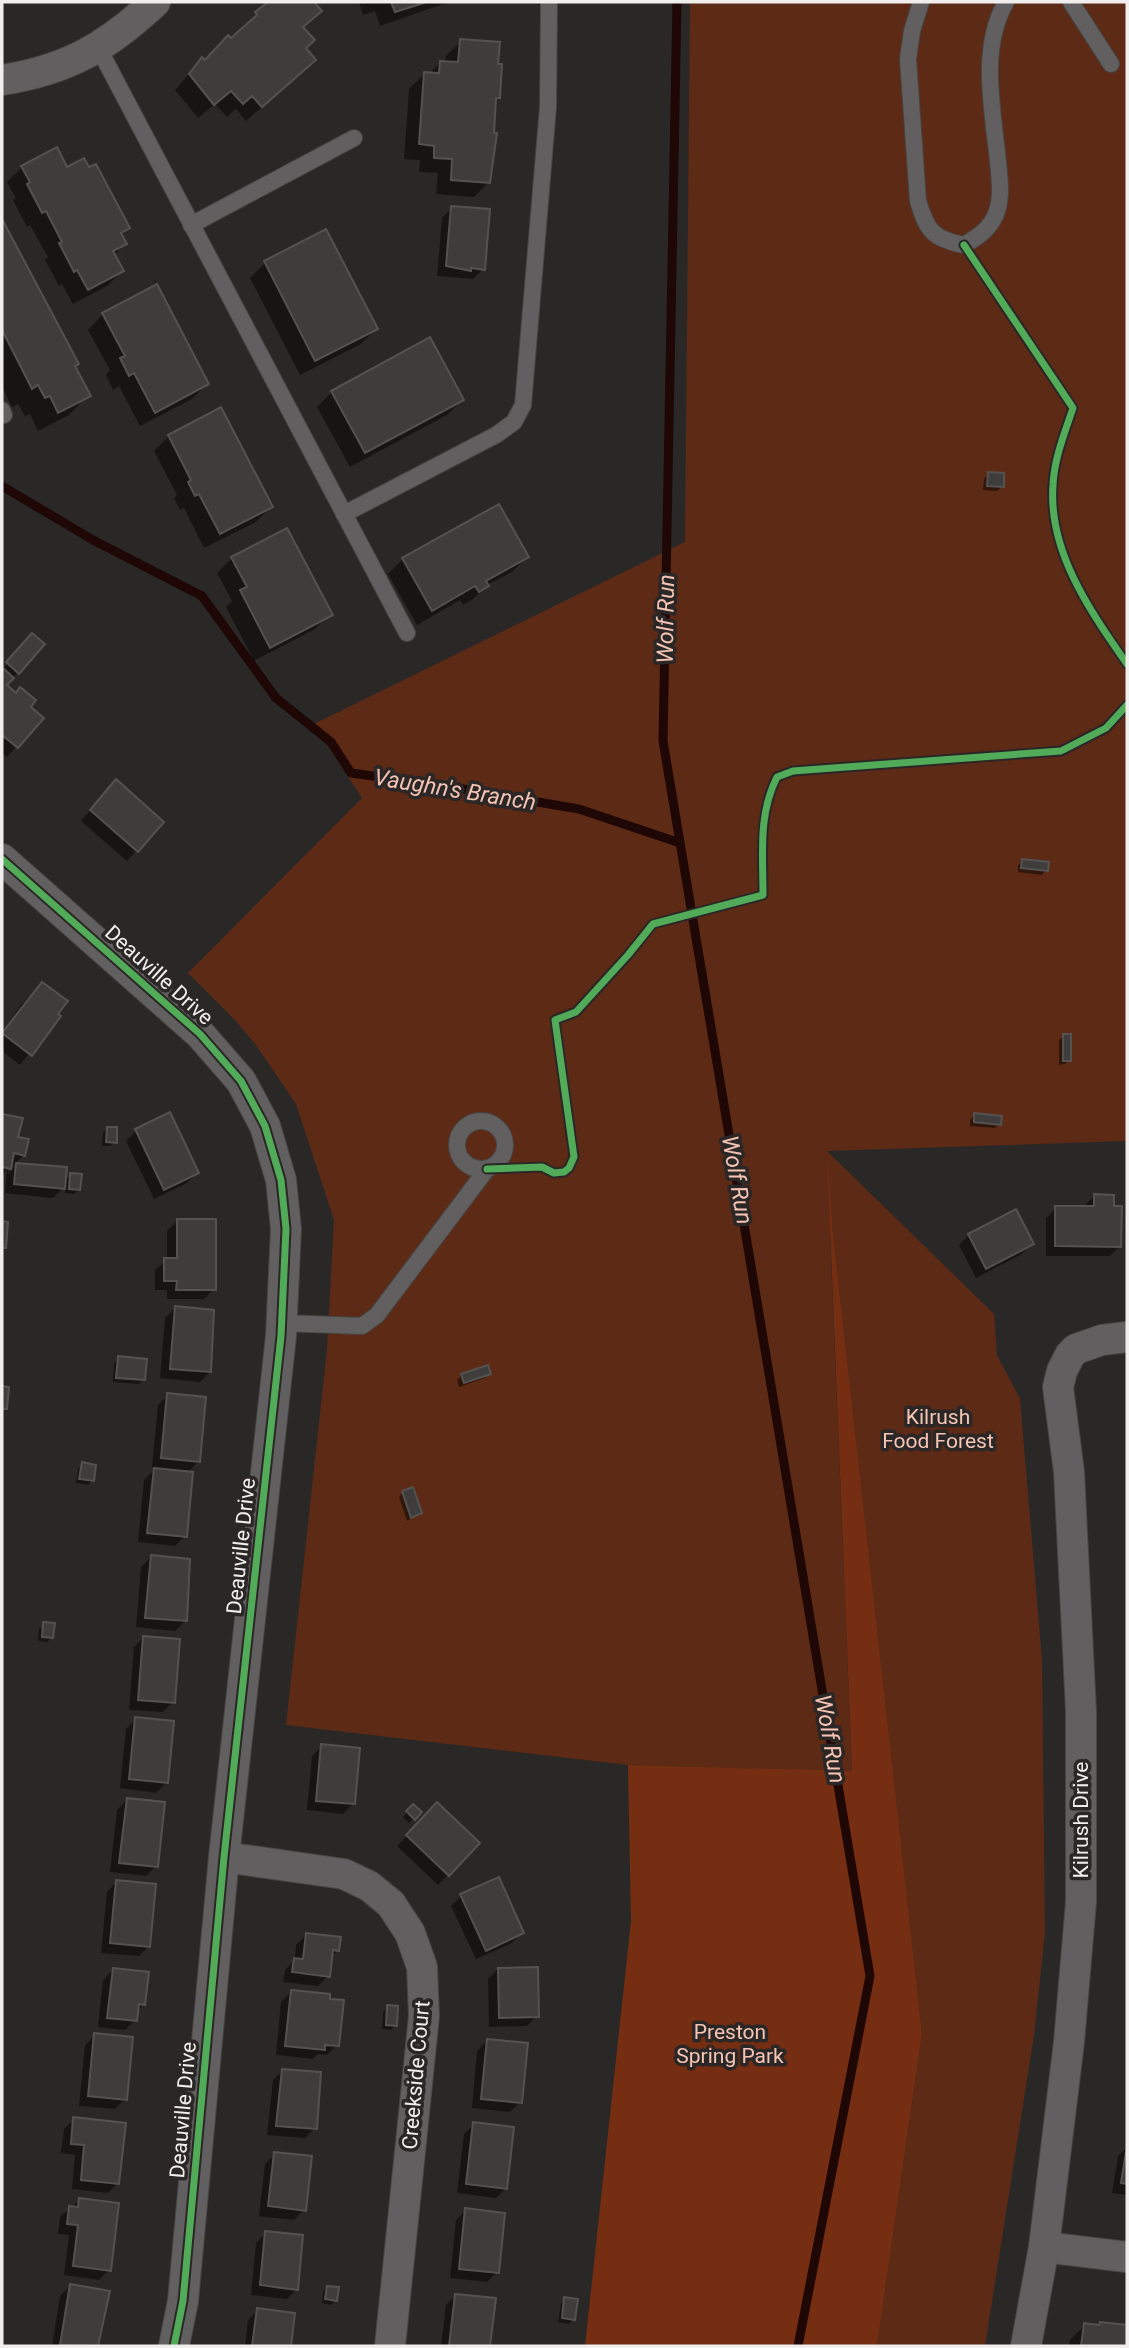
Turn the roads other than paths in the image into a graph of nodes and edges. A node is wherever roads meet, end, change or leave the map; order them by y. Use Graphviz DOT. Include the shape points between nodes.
graph roads {
  1 [pos="155,2"];
  2 [pos="548,2"];
  3 [pos="921,2"];
  4 [pos="1006,2"];
  5 [pos="1071,2"];
  6 [pos="98,47"];
  7 [pos="1111,64"];
  8 [pos="2,80"];
  9 [pos="354,138"];
  10 [pos="191,225"];
  11 [pos="344,514"];
  12 [pos="407,633"];
  13 [pos="6,872"];
  14 [pos="487,1169"];
  15 [pos="282,1323"];
  16 [pos="1127,1337"];
  17 [pos="224,1857"];
  18 [pos="1044,2247"];
  19 [pos="1127,2257"];
  20 [pos="174,2346"];
  21 [pos="390,2346"];
  22 [pos="1026,2346"];
  1 -- 6 [label="street"];
  2 -- 11 [label="lane" via="548,107 519,416 496,435"];
  3 -- 4 [label="lane" via="908,59 918,201 925,224 937,238 964,245 982,234 995,218 1001,192 990,78 991,47"];
  5 -- 7 [label="lane"];
  6 -- 8 [label="street" via="42,72"];
  6 -- 10 [label="lane"];
  9 -- 10 [label="lane"];
  10 -- 11 [label="lane"];
  11 -- 12 [label="lane"];
  13 -- 15 [label="street, Deauville Drive" via="200,1034 242,1081 265,1126 281,1180 286,1229"];
  14 -- 15 [label="lane" via="377,1315 362,1326"];
  15 -- 17 [label="street, Deauville Drive"];
  16 -- 18 [label="street, Kilrush Drive" via="1076,1349 1058,1387 1069,1472 1081,1711 1081,1902"];
  17 -- 20 [label="street, Deauville Drive" via="183,2301"];
  17 -- 21 [label="street, Creekside Court" via="344,1874 369,1886 391,1904 410,1933 422,1967 424,2016"];
  18 -- 19 [label="street"];
  18 -- 22 [label="street, Kilrush Drive"];
}
